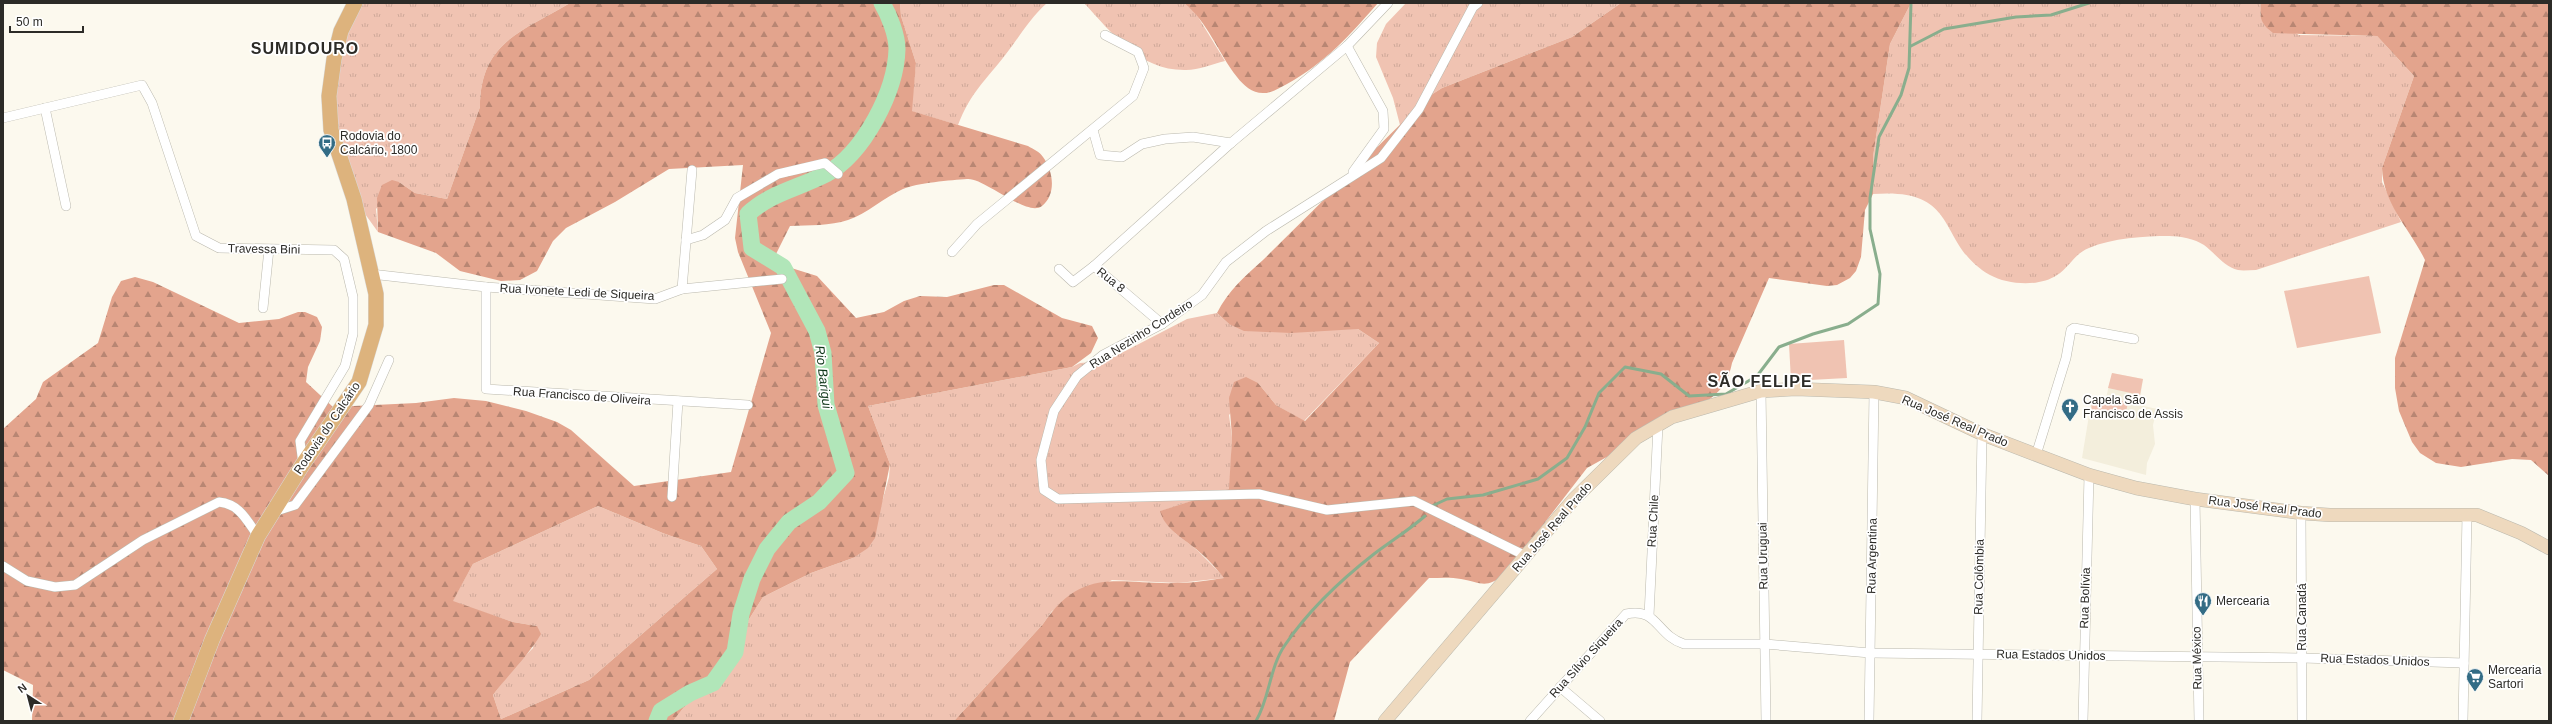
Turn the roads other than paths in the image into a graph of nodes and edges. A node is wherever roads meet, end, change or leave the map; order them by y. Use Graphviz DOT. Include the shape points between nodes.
graph roads {
  1 [pos="356,3"];
  2 [pos="1388,3"];
  3 [pos="1478,3"];
  4 [pos="1105,35"];
  5 [pos="1347,46"];
  6 [pos="45,108"];
  7 [pos="3,118"];
  8 [pos="1093,130"];
  9 [pos="1230,143"];
  10 [pos="692,170"];
  11 [pos="838,174"];
  12 [pos="1349,178"];
  13 [pos="66,206"];
  14 [pos="686,240"];
  15 [pos="269,249"];
  16 [pos="952,252"];
  17 [pos="1094,266"];
  18 [pos="1059,269"];
  19 [pos="371,274"];
  20 [pos="782,279"];
  21 [pos="486,287"];
  22 [pos="682,289"];
  23 [pos="263,308"];
  24 [pos="1162,324"];
  25 [pos="2134,339"];
  26 [pos="389,360"];
  27 [pos="1761,391"];
  28 [pos="1874,392"];
  29 [pos="678,401"];
  30 [pos="748,405"];
  31 [pos="1658,425"];
  32 [pos="1982,434"];
  33 [pos="2036,455"];
  34 [pos="303,464"];
  35 [pos="2089,475"];
  36 [pos="672,497"];
  37 [pos="2195,499"];
  38 [pos="273,512"];
  39 [pos="2301,513"];
  40 [pos="2467,514"];
  41 [pos="258,536"];
  42 [pos="2549,548"];
  43 [pos="1526,556"];
  44 [pos="3,566"];
  45 [pos="1649,616"];
  46 [pos="1765,644"];
  47 [pos="1870,653"];
  48 [pos="1978,654"];
  49 [pos="2083,656"];
  50 [pos="2196,658"];
  51 [pos="2302,658"];
  52 [pos="2464,663"];
  53 [pos="1560,687"];
  54 [pos="181,721"];
  55 [pos="1385,721"];
  56 [pos="1530,721"];
  57 [pos="1600,721"];
  58 [pos="1766,721"];
  59 [pos="1869,721"];
  60 [pos="1977,721"];
  61 [pos="2083,721"];
  62 [pos="2199,721"];
  63 [pos="2302,721"];
  64 [pos="2463,721"];
  1 -- 19 [label="main road, Rodovia do Calcário" via="341,31 329,96 331,130 354,199"];
  2 -- 5 [label="street"];
  3 -- 12 [label="street, Rua Nezinho Cordeiro" via="1473,6 1419,109 1381,158"];
  4 -- 8 [label="street" via="1138,52 1144,68 1133,96"];
  5 -- 9 [label="street"];
  5 -- 12 [label="street" via="1383,111 1384,129"];
  6 -- 7 [label="street, Travessa Bini"];
  6 -- 13 [label="street"];
  6 -- 15 [label="street, Travessa Bini" via="142,85 152,103 196,236 219,248"];
  8 -- 9 [label="street" via="1100,155 1122,157 1142,144 1165,139 1193,137"];
  8 -- 16 [label="street" via="977,224"];
  9 -- 17 [label="street"];
  10 -- 14 [label="street"];
  11 -- 14 [label="street" via="825,163 778,174 737,198 725,220 703,235"];
  12 -- 24 [label="street, Rua Nezinho Cordeiro" via="1266,231 1226,262 1202,294"];
  14 -- 22 [label="street"];
  15 -- 23 [label="street"];
  15 -- 34 [label="street, Travessa Bini" via="334,250 344,258 353,297 353,334 345,366 300,441"];
  17 -- 18 [label="street, Rua 8" via="1073,282"];
  17 -- 24 [label="street, Rua 8"];
  19 -- 21 [label="street, Rua Ivonete Ledi de Siqueira"];
  19 -- 34 [label="main road, Rodovia do Calcário" via="376,294 376,325 359,382"];
  20 -- 22 [label="street, Rua Ivonete Ledi de Siqueira"];
  21 -- 22 [label="street, Rua Ivonete Ledi de Siqueira" via="655,299"];
  21 -- 29 [label="street, Rua Francisco de Oliveira" via="486,389"];
  24 -- 43 [label="street, Rua Nezinho Cordeiro" via="1103,356 1077,376 1054,411 1042,460 1044,490 1058,499 1259,494 1327,510 1414,501"];
  25 -- 33 [label="street" via="2074,328 2071,330 2066,358"];
  26 -- 38 [label="street" via="369,405 295,505"];
  27 -- 28 [label="street, Rua José Real Prado" via="1796,389"];
  27 -- 31 [label="street, Rua José Real Prado" via="1679,415"];
  27 -- 46 [label="street, Rua Uruguai"];
  28 -- 32 [label="street, Rua José Real Prado" via="1906,398"];
  28 -- 47 [label="street, Rua Argentina"];
  29 -- 30 [label="street, Rua Francisco de Oliveira"];
  29 -- 36 [label="street"];
  31 -- 43 [label="street, Rua José Real Prado" via="1636,438 1574,498"];
  31 -- 45 [label="street, Rua Chile"];
  32 -- 33 [label="street, Rua José Real Prado"];
  32 -- 48 [label="street, Rua Colômbia"];
  33 -- 35 [label="street, Rua José Real Prado"];
  34 -- 38 [label="main road, Rodovia do Calcário"];
  35 -- 37 [label="street, Rua José Real Prado" via="2136,488"];
  35 -- 49 [label="street, Rua Bolívia"];
  37 -- 39 [label="street, Rua José Real Prado"];
  37 -- 50 [label="street, Rua México"];
  38 -- 41 [label="main road, Rodovia do Calcário"];
  39 -- 40 [label="street, Rua José Real Prado"];
  39 -- 51 [label="street, Rua Canadá"];
  40 -- 42 [label="street, Rua José Real Prado" via="2498,522"];
  40 -- 52 [label="street"];
  41 -- 44 [label="street" via="237,508 219,502 143,540 75,585 55,587 27,581"];
  41 -- 54 [label="main road, Rodovia do Calcário" via="212,640"];
  43 -- 55 [label="street, Rua José Real Prado"];
  45 -- 46 [label="street, Rua Estados Unidos" via="1673,640 1684,644"];
  45 -- 53 [label="street, Rua Sílvio Siqueira" via="1640,611 1626,614"];
  46 -- 47 [label="street, Rua Estados Unidos"];
  46 -- 58 [label="street, Rua Uruguai"];
  47 -- 48 [label="street, Rua Estados Unidos"];
  47 -- 59 [label="street, Rua Argentina"];
  48 -- 49 [label="street, Rua Estados Unidos"];
  48 -- 60 [label="street, Rua Colômbia"];
  49 -- 50 [label="street, Rua Estados Unidos"];
  49 -- 61 [label="street, Rua Bolívia"];
  50 -- 51 [label="street, Rua Estados Unidos"];
  50 -- 62 [label="street, Rua México"];
  51 -- 52 [label="street, Rua Estados Unidos"];
  51 -- 63 [label="street, Rua Canadá"];
  52 -- 64 [label="street"];
  53 -- 56 [label="street, Rua Sílvio Siqueira"];
  53 -- 57 [label="street"];
}
